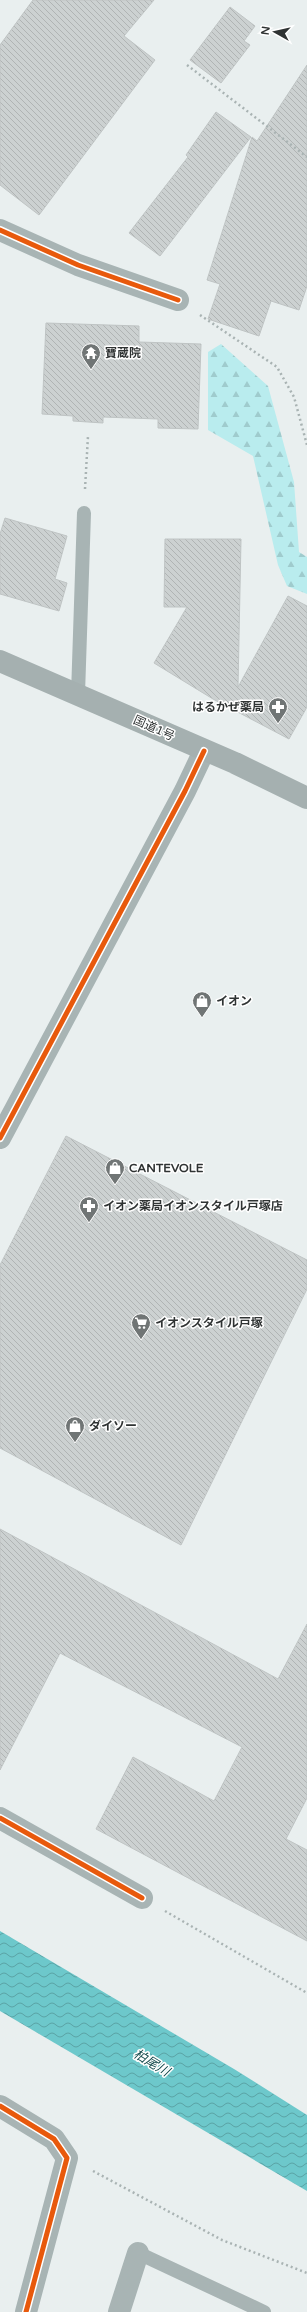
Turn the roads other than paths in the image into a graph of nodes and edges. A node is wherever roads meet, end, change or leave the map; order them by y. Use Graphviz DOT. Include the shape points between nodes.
graph roads {
  1 [pos="0,230"];
  2 [pos="178,300"];
  3 [pos="84,513"];
  4 [pos="0,661"];
  5 [pos="78,694"];
  6 [pos="204,751"];
  7 [pos="307,798"];
  8 [pos="0,1138"];
  9 [pos="0,1818"];
  10 [pos="142,1898"];
  11 [pos="0,2106"];
  12 [pos="138,2252"];
  13 [pos="26,2312"];
  14 [pos="119,2312"];
  15 [pos="264,2312"];
  1 -- 2 [label="street" via="78,265"];
  3 -- 5 [label="lane"];
  4 -- 5 [label="highway, 国道1号"];
  5 -- 6 [label="highway, 国道1号"];
  6 -- 7 [label="highway, 国道1号"];
  6 -- 8 [label="street"];
  9 -- 10 [label="street"];
  11 -- 13 [label="street" via="54,2138 68,2158"];
  12 -- 14 [label="street"];
  12 -- 15 [label="lane"];
}
